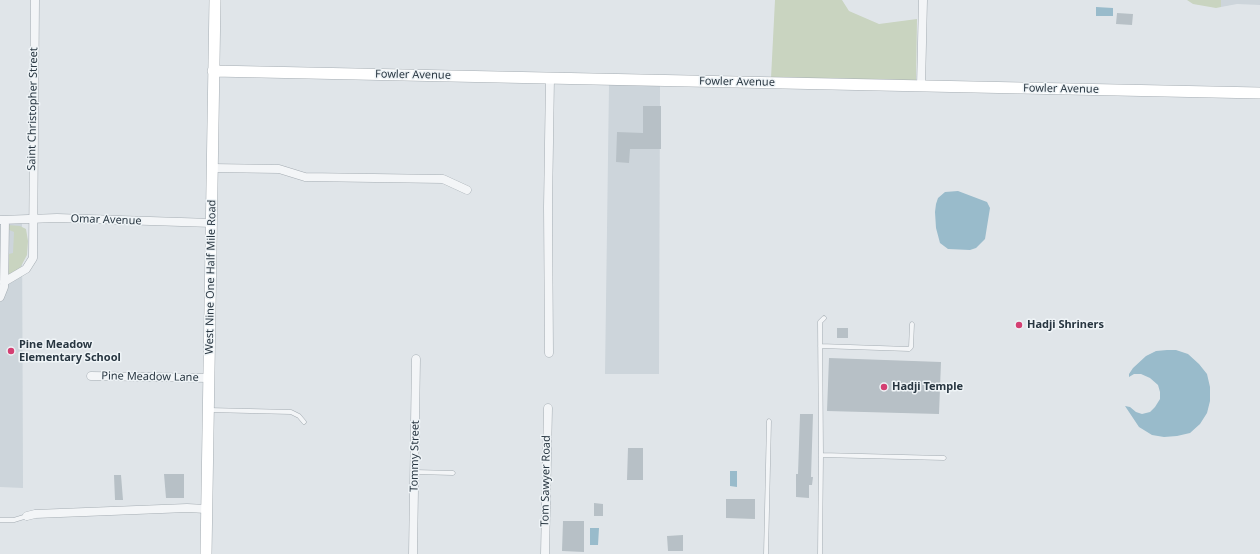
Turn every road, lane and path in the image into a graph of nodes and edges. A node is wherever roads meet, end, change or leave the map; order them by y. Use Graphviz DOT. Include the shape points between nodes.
graph roads {
  1 [pos="35,0"];
  2 [pos="215,0"];
  3 [pos="923,0"];
  4 [pos="214,71"];
  5 [pos="550,78"];
  6 [pos="921,86"];
  7 [pos="1260,93"];
  8 [pos="212,168"];
  9 [pos="467,190"];
  10 [pos="34,218"];
  11 [pos="2,220"];
  12 [pos="212,223"];
  13 [pos="4,282"];
  14 [pos="0,297"];
  15 [pos="824,318"];
  16 [pos="912,324"];
  17 [pos="820,346"];
  18 [pos="549,353"];
  19 [pos="416,359"];
  20 [pos="91,376"];
  21 [pos="209,378"];
  22 [pos="548,408"];
  23 [pos="208,410"];
  24 [pos="769,421"];
  25 [pos="304,422"];
  26 [pos="821,454"];
  27 [pos="944,458"];
  28 [pos="415,472"];
  29 [pos="454,473"];
  30 [pos="206,508"];
  31 [pos="27,516"];
  32 [pos="0,520"];
  33 [pos="206,554"];
  34 [pos="413,554"];
  35 [pos="545,554"];
  36 [pos="766,554"];
  37 [pos="820,554"];
  1 -- 10 [label="street, Saint Christopher Street" via="32,216"];
  2 -- 4 [label="street, West Nine One Half Mile Road"];
  3 -- 6 [label="street"];
  4 -- 5 [label="street, Fowler Avenue"];
  4 -- 8 [label="street, West Nine One Half Mile Road"];
  5 -- 6 [label="street, Fowler Avenue"];
  5 -- 18 [label="street"];
  6 -- 7 [label="street, Fowler Avenue"];
  8 -- 9 [label="street" via="268,168 306,177 443,179"];
  8 -- 12 [label="street, West Nine One Half Mile Road"];
  10 -- 11 [label="street, Omar Avenue"];
  10 -- 12 [label="street, Omar Avenue"];
  10 -- 13 [label="street, Saint Christopher Street" via="32,258 26,269"];
  11 -- 13 [label="street"];
  12 -- 21 [label="street, West Nine One Half Mile Road"];
  13 -- 14 [label="street"];
  15 -- 17 [label="lane" via="820,322"];
  16 -- 17 [label="lane" via="911,347 908,349"];
  17 -- 26 [label="lane"];
  19 -- 28 [label="street, Tommy Street"];
  20 -- 21 [label="street, Pine Meadow Lane"];
  21 -- 23 [label="street, West Nine One Half Mile Road"];
  22 -- 35 [label="street, Tom Sawyer Road"];
  23 -- 25 [label="lane" via="283,411 295,414"];
  23 -- 30 [label="street, West Nine One Half Mile Road"];
  24 -- 36 [label="lane"];
  26 -- 27 [label="lane"];
  26 -- 37 [label="lane"];
  28 -- 29 [label="lane"];
  28 -- 34 [label="street, Tommy Street"];
  30 -- 31 [label="street"];
  30 -- 33 [label="street, West Nine One Half Mile Road"];
  31 -- 32 [label="lane" via="14,520"];
}
